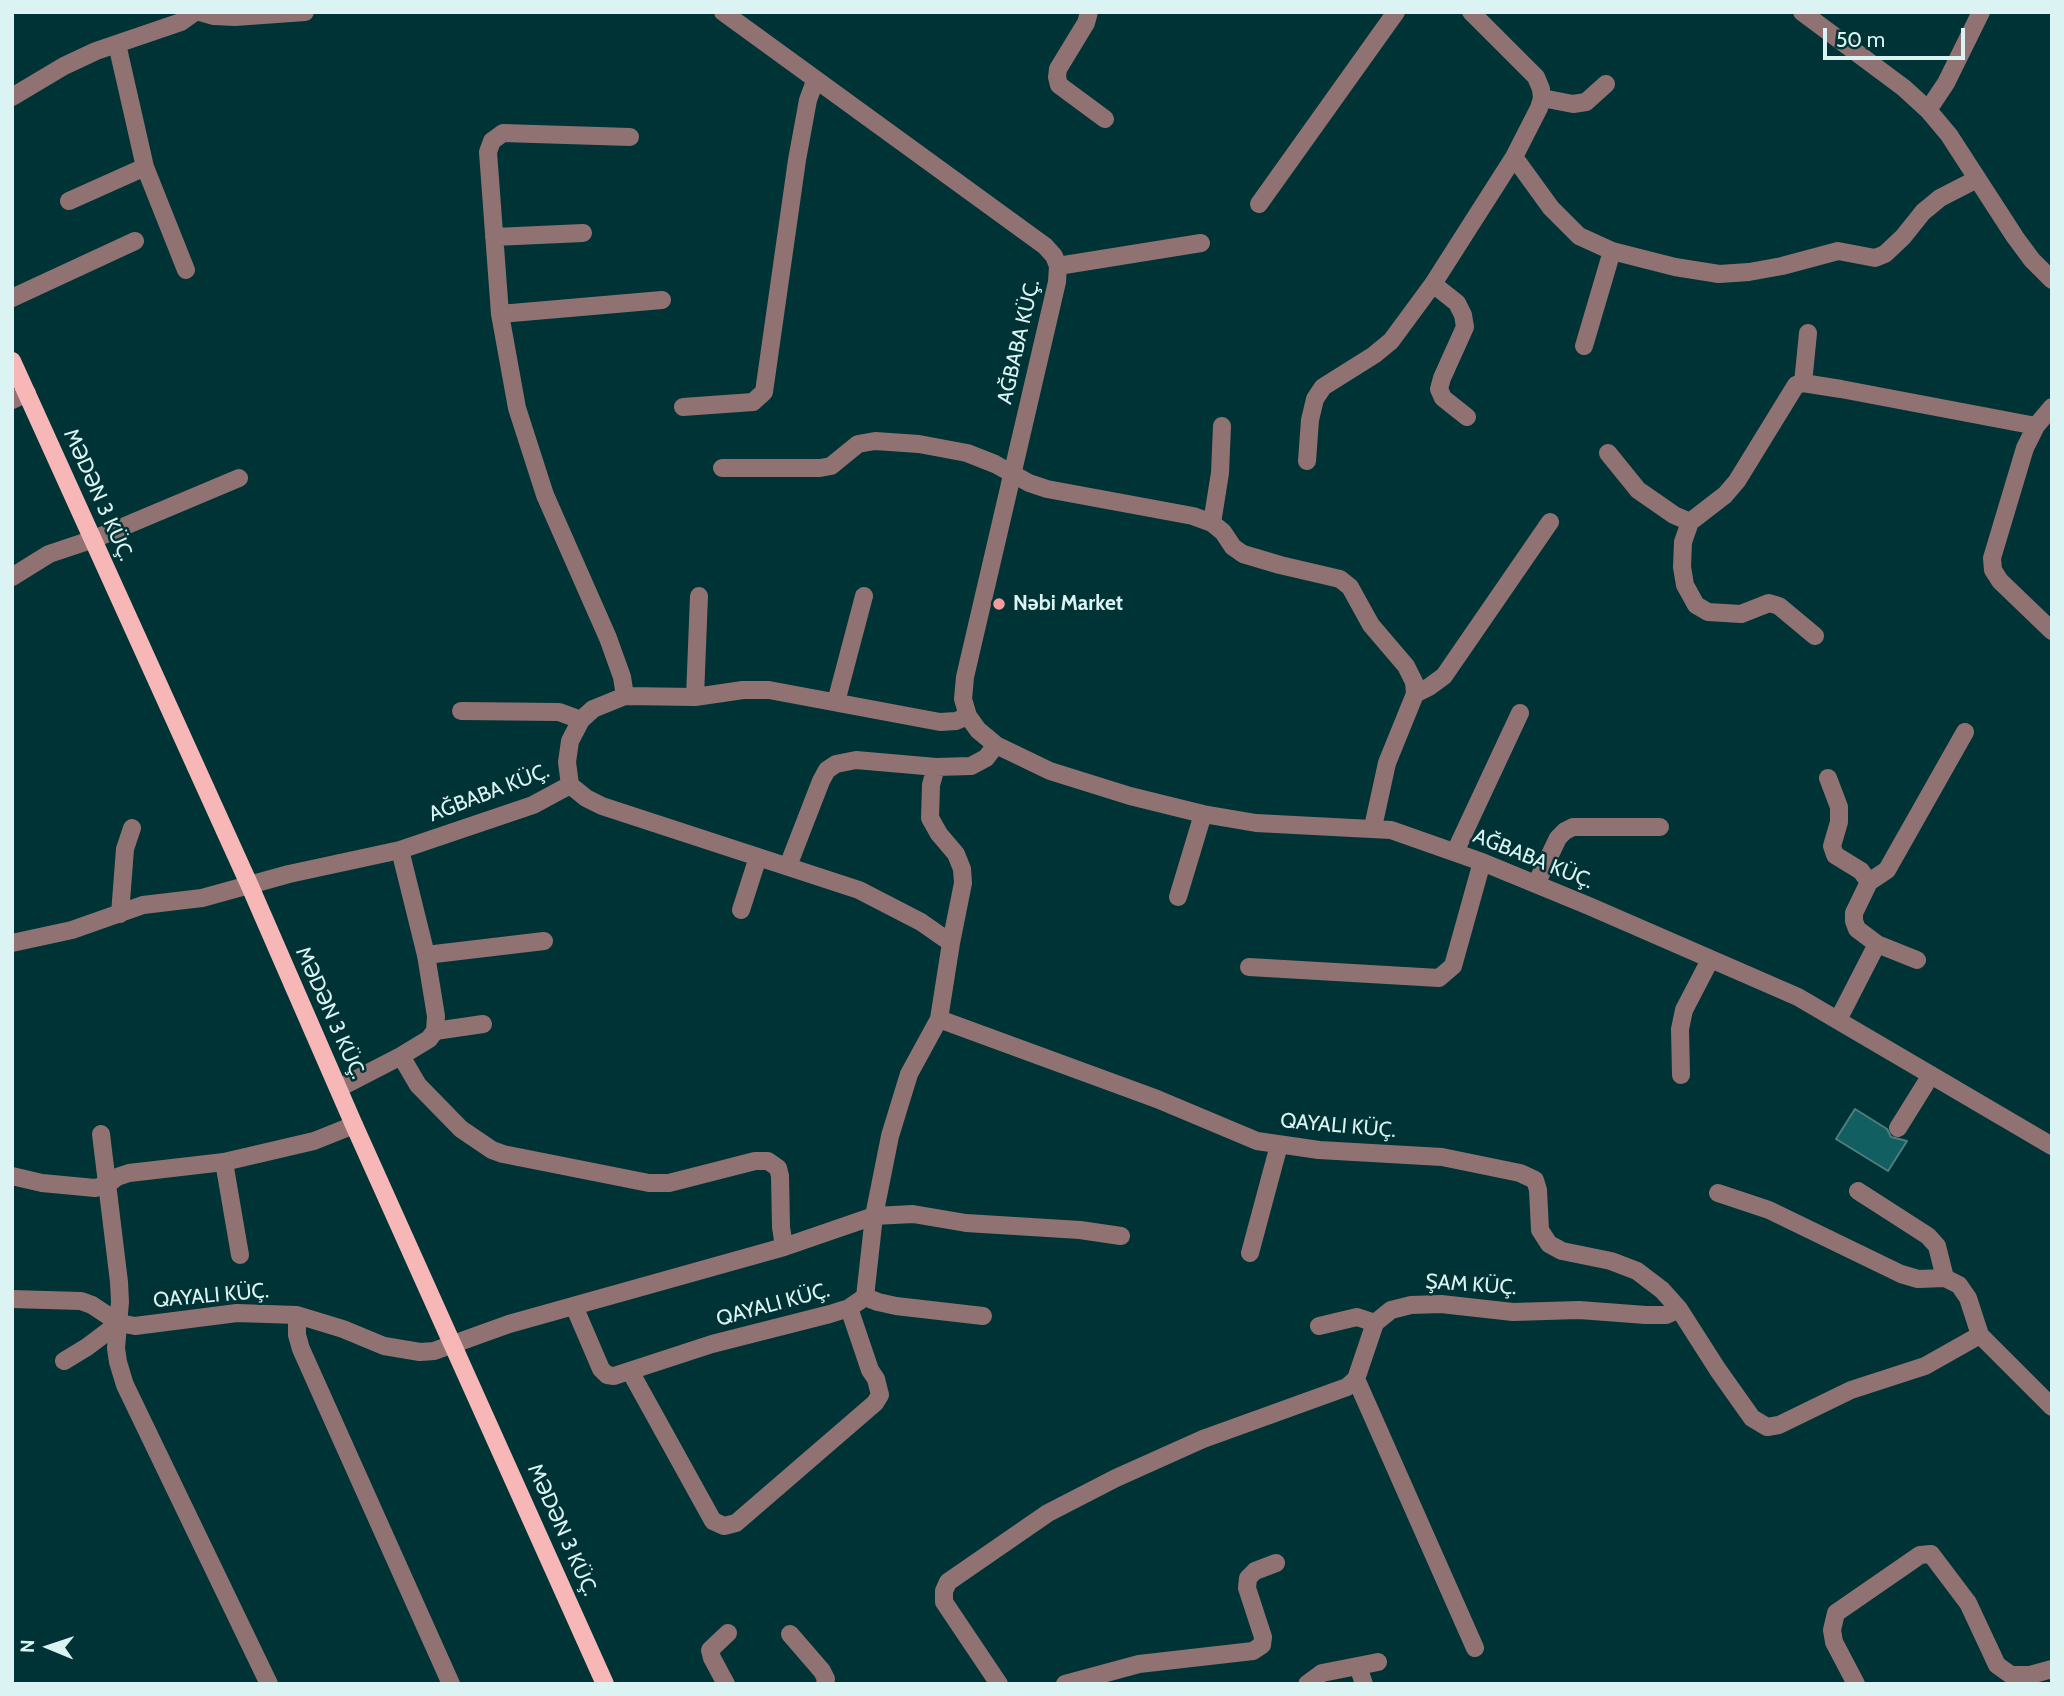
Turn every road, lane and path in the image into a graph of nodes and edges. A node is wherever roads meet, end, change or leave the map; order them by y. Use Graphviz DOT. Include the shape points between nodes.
graph roads {
  1 [pos="198,12"];
  2 [pos="305,12"];
  3 [pos="723,12"];
  4 [pos="1089,12"];
  5 [pos="1396,12"];
  6 [pos="1471,12"];
  7 [pos="1802,12"];
  8 [pos="1981,12"];
  9 [pos="117,44"];
  10 [pos="815,80"];
  11 [pos="1606,84"];
  12 [pos="12,97"];
  13 [pos="1542,98"];
  14 [pos="1928,110"];
  15 [pos="1105,119"];
  16 [pos="630,137"];
  17 [pos="1514,157"];
  18 [pos="145,167"];
  19 [pos="1977,179"];
  20 [pos="69,201"];
  21 [pos="1259,204"];
  22 [pos="583,233"];
  23 [pos="494,237"];
  24 [pos="135,241"];
  25 [pos="1201,243"];
  26 [pos="1612,251"];
  27 [pos="1058,266"];
  28 [pos="186,270"];
  29 [pos="2052,280"];
  30 [pos="1433,284"];
  31 [pos="12,298"];
  32 [pos="662,300"];
  33 [pos="500,314"];
  34 [pos="1808,333"];
  35 [pos="1584,345"];
  36 [pos="12,361"];
  37 [pos="1803,383"];
  38 [pos="20,397"];
  39 [pos="683,407"];
  40 [pos="2052,407"];
  41 [pos="1467,417"];
  42 [pos="1222,426"];
  43 [pos="2036,426"];
  44 [pos="1608,453"];
  45 [pos="1307,461"];
  46 [pos="722,468"];
  47 [pos="1012,474"];
  48 [pos="239,478"];
  49 [pos="1550,522"];
  50 [pos="1690,522"];
  51 [pos="1212,523"];
  52 [pos="94,539"];
  53 [pos="12,576"];
  54 [pos="699,596"];
  55 [pos="864,596"];
  56 [pos="2052,631"];
  57 [pos="1815,636"];
  58 [pos="1415,694"];
  59 [pos="625,696"];
  60 [pos="695,696"];
  61 [pos="836,702"];
  62 [pos="461,712"];
  63 [pos="1520,713"];
  64 [pos="968,716"];
  65 [pos="581,720"];
  66 [pos="1965,732"];
  67 [pos="996,745"];
  68 [pos="936,767"];
  69 [pos="1828,778"];
  70 [pos="570,785"];
  71 [pos="1203,814"];
  72 [pos="1373,827"];
  73 [pos="1660,827"];
  74 [pos="132,828"];
  75 [pos="400,850"];
  76 [pos="1455,852"];
  77 [pos="758,857"];
  78 [pos="1482,862"];
  79 [pos="788,866"];
  80 [pos="1869,882"];
  81 [pos="249,884"];
  82 [pos="1536,884"];
  83 [pos="1178,897"];
  84 [pos="741,910"];
  85 [pos="120,914"];
  86 [pos="544,942"];
  87 [pos="12,943"];
  88 [pos="951,943"];
  89 [pos="1877,944"];
  90 [pos="426,955"];
  91 [pos="1710,960"];
  92 [pos="1917,960"];
  93 [pos="1249,967"];
  94 [pos="939,1019"];
  95 [pos="1838,1020"];
  96 [pos="483,1024"];
  97 [pos="435,1031"];
  98 [pos="401,1056"];
  99 [pos="1681,1075"];
  100 [pos="1931,1075"];
  101 [pos="339,1088"];
  102 [pos="354,1125"];
  103 [pos="1898,1128"];
  104 [pos="101,1134"];
  105 [pos="1279,1145"];
  106 [pos="2052,1146"];
  107 [pos="224,1162"];
  108 [pos="12,1176"];
  109 [pos="107,1185"];
  110 [pos="1858,1191"];
  111 [pos="1718,1193"];
  112 [pos="874,1216"];
  113 [pos="1121,1236"];
  114 [pos="784,1247"];
  115 [pos="1250,1253"];
  116 [pos="240,1255"];
  117 [pos="1945,1278"];
  118 [pos="864,1297"];
  119 [pos="12,1299"];
  120 [pos="574,1306"];
  121 [pos="849,1308"];
  122 [pos="1679,1309"];
  123 [pos="297,1315"];
  124 [pos="983,1316"];
  125 [pos="119,1323"];
  126 [pos="1375,1323"];
  127 [pos="1319,1326"];
  128 [pos="1980,1335"];
  129 [pos="453,1344"];
  130 [pos="64,1361"];
  131 [pos="629,1371"];
  132 [pos="1356,1379"];
  133 [pos="2052,1407"];
  134 [pos="1276,1563"];
  135 [pos="728,1633"];
  136 [pos="790,1634"];
  137 [pos="1475,1647"];
  138 [pos="1378,1662"];
  139 [pos="1358,1666"];
  140 [pos="2052,1669"];
  141 [pos="2008,1679"];
  142 [pos="269,1684"];
  143 [pos="451,1684"];
  144 [pos="606,1684"];
  145 [pos="726,1684"];
  146 [pos="825,1684"];
  147 [pos="999,1684"];
  148 [pos="1065,1684"];
  149 [pos="1307,1684"];
  150 [pos="1364,1684"];
  151 [pos="1856,1684"];
  1 -- 2 [label="street" via="235,17"];
  1 -- 9 [label="street"];
  3 -- 10 [label="street, AĞBABA KÜÇ."];
  4 -- 15 [label="street" via="1057,78 1059,85"];
  5 -- 21 [label="street"];
  6 -- 13 [label="street" via="1536,77"];
  7 -- 14 [label="street"];
  8 -- 14 [label="street"];
  9 -- 12 [label="street" via="64,66"];
  9 -- 18 [label="street"];
  10 -- 27 [label="street, AĞBABA KÜÇ." via="1045,246"];
  10 -- 39 [label="street" via="797,160 764,392 753,402"];
  11 -- 13 [label="street" via="1586,102"];
  13 -- 17 [label="street"];
  14 -- 19 [label="street"];
  16 -- 23 [label="street" via="503,133 492,141 488,152"];
  17 -- 26 [label="street" via="1567,226"];
  17 -- 30 [label="street"];
  18 -- 20 [label="street"];
  18 -- 28 [label="street"];
  19 -- 26 [label="street" via="1940,198 1885,254 1875,258 1838,251 1782,266 1719,274"];
  19 -- 29 [label="street" via="2032,260"];
  22 -- 23 [label="street"];
  23 -- 33 [label="street"];
  24 -- 31 [label="street"];
  25 -- 27 [label="street"];
  26 -- 35 [label="street"];
  27 -- 47 [label="street, AĞBABA KÜÇ."];
  30 -- 41 [label="street" via="1457,303 1463,315 1465,327 1439,389 1443,398"];
  30 -- 45 [label="street" via="1391,341 1323,387 1310,420"];
  32 -- 33 [label="street"];
  33 -- 59 [label="street" via="517,408 545,495 608,638"];
  34 -- 37 [label="street"];
  36 -- 38 [label="main road, MƏDƏN 3 KÜÇ."];
  37 -- 43 [label="street"];
  37 -- 50 [label="street" via="1791,391 1737,481"];
  38 -- 52 [label="main road, MƏDƏN 3 KÜÇ."];
  40 -- 43 [label="street"];
  42 -- 51 [label="street"];
  43 -- 56 [label="street" via="1992,558 2000,581"];
  44 -- 50 [label="street" via="1638,490"];
  46 -- 47 [label="street" via="831,466 858,444 875,440 967,453"];
  47 -- 51 [label="street" via="1047,489"];
  47 -- 64 [label="street, AĞBABA KÜÇ." via="965,677 963,699"];
  48 -- 52 [label="street"];
  49 -- 58 [label="street" via="1444,676"];
  50 -- 57 [label="street" via="1682,567 1696,605 1726,615 1769,603"];
  51 -- 58 [label="street" via="1243,554 1340,579 1350,587 1371,625 1406,666"];
  52 -- 53 [label="street" via="49,555"];
  52 -- 81 [label="main road, MƏDƏN 3 KÜÇ."];
  54 -- 60 [label="street"];
  55 -- 61 [label="street"];
  58 -- 72 [label="street" via="1387,763"];
  59 -- 60 [label="street"];
  59 -- 65 [label="street" via="593,709"];
  60 -- 61 [label="street" via="769,690"];
  61 -- 64 [label="street" via="940,722"];
  62 -- 65 [label="street" via="559,712"];
  63 -- 76 [label="street"];
  64 -- 67 [label="street, AĞBABA KÜÇ."];
  65 -- 70 [label="street, AĞBABA KÜÇ." via="570,741"];
  66 -- 80 [label="street" via="1887,870"];
  67 -- 68 [label="street" via="986,758 971,766"];
  67 -- 71 [label="street, AĞBABA KÜÇ." via="1074,780"];
  68 -- 79 [label="street" via="856,760 827,770"];
  68 -- 88 [label="street" via="930,818 962,869"];
  69 -- 80 [label="street" via="1839,807 1832,846 1835,855 1861,871"];
  70 -- 75 [label="street, AĞBABA KÜÇ." via="533,805"];
  70 -- 77 [label="street" via="602,806"];
  71 -- 72 [label="street, AĞBABA KÜÇ." via="1256,823"];
  71 -- 83 [label="street"];
  72 -- 76 [label="street, AĞBABA KÜÇ."];
  73 -- 82 [label="street" via="1573,827 1558,838"];
  74 -- 85 [label="street" via="125,849"];
  75 -- 81 [label="street, AĞBABA KÜÇ."];
  75 -- 90 [label="street"];
  76 -- 78 [label="street, AĞBABA KÜÇ."];
  77 -- 79 [label="street"];
  77 -- 84 [label="street"];
  78 -- 82 [label="street, AĞBABA KÜÇ."];
  78 -- 93 [label="street" via="1453,966 1439,978"];
  79 -- 88 [label="street" via="859,890"];
  80 -- 89 [label="street" via="1854,922"];
  81 -- 85 [label="street, AĞBABA KÜÇ." via="202,898 143,905"];
  81 -- 101 [label="main road, MƏDƏN 3 KÜÇ."];
  82 -- 91 [label="street, AĞBABA KÜÇ."];
  85 -- 87 [label="street, AĞBABA KÜÇ."];
  86 -- 90 [label="street"];
  88 -- 94 [label="street"];
  89 -- 92 [label="street"];
  89 -- 95 [label="street"];
  90 -- 97 [label="street"];
  91 -- 95 [label="street, AĞBABA KÜÇ."];
  91 -- 99 [label="street" via="1680,1029"];
  94 -- 105 [label="street" via="1157,1099 1232,1132"];
  94 -- 112 [label="street" via="909,1074 898,1107"];
  95 -- 100 [label="street, AĞBABA KÜÇ."];
  96 -- 97 [label="street"];
  97 -- 98 [label="street"];
  98 -- 101 [label="street"];
  98 -- 114 [label="street" via="418,1085 461,1129 503,1154 649,1183 768,1161 780,1176"];
  100 -- 103 [label="street"];
  100 -- 106 [label="street, AĞBABA KÜÇ."];
  101 -- 102 [label="main road, MƏDƏN 3 KÜÇ."];
  102 -- 107 [label="street" via="314,1141"];
  102 -- 129 [label="main road, MƏDƏN 3 KÜÇ."];
  104 -- 109 [label="street"];
  105 -- 115 [label="street"];
  105 -- 122 [label="street" via="1442,1157 1520,1173 1535,1180 1539,1230 1549,1244 1637,1270"];
  107 -- 109 [label="street" via="129,1173"];
  107 -- 116 [label="street"];
  108 -- 109 [label="street" via="42,1183"];
  109 -- 125 [label="street" via="119,1282"];
  110 -- 117 [label="street" via="1937,1246"];
  111 -- 117 [label="street" via="1769,1210 1901,1274"];
  112 -- 113 [label="street" via="913,1214"];
  112 -- 114 [label="street"];
  112 -- 118 [label="street"];
  114 -- 120 [label="street"];
  117 -- 128 [label="street" via="1959,1285 1968,1298"];
  118 -- 121 [label="street"];
  118 -- 124 [label="street" via="878,1303"];
  119 -- 125 [label="street" via="81,1301"];
  120 -- 129 [label="street"];
  120 -- 131 [label="street" via="601,1369 614,1377"];
  121 -- 131 [label="street"];
  121 -- 131 [label="street" via="880,1395 736,1523 724,1526 713,1521"];
  122 -- 126 [label="street, ŞAM KÜÇ." via="1666,1315 1646,1315 1411,1305 1391,1310"];
  122 -- 128 [label="street" via="1752,1418 1767,1427 1851,1390 1925,1366"];
  123 -- 125 [label="street" via="237,1313 148,1325"];
  123 -- 129 [label="street" via="403,1351 434,1351"];
  123 -- 143 [label="street" via="301,1349"];
  125 -- 130 [label="street"];
  125 -- 142 [label="street" via="116,1348 125,1385"];
  126 -- 127 [label="street" via="1357,1317"];
  126 -- 132 [label="street"];
  128 -- 133 [label="street"];
  129 -- 144 [label="main road, MƏDƏN 3 KÜÇ."];
  132 -- 137 [label="street"];
  132 -- 147 [label="street" via="1347,1387 1202,1439 1116,1478 1048,1513 948,1582 944,1602"];
  134 -- 148 [label="street" via="1248,1578 1263,1637 1262,1645 1253,1651 1139,1664"];
  135 -- 145 [label="street" via="710,1650"];
  136 -- 146 [label="street" via="822,1671"];
  138 -- 139 [label="street"];
  139 -- 149 [label="street" via="1322,1673"];
  139 -- 150 [label="street"];
  140 -- 141 [label="street"];
  141 -- 151 [label="street" via="1968,1603 1931,1554 1920,1555 1836,1612 1834,1642"];
}
